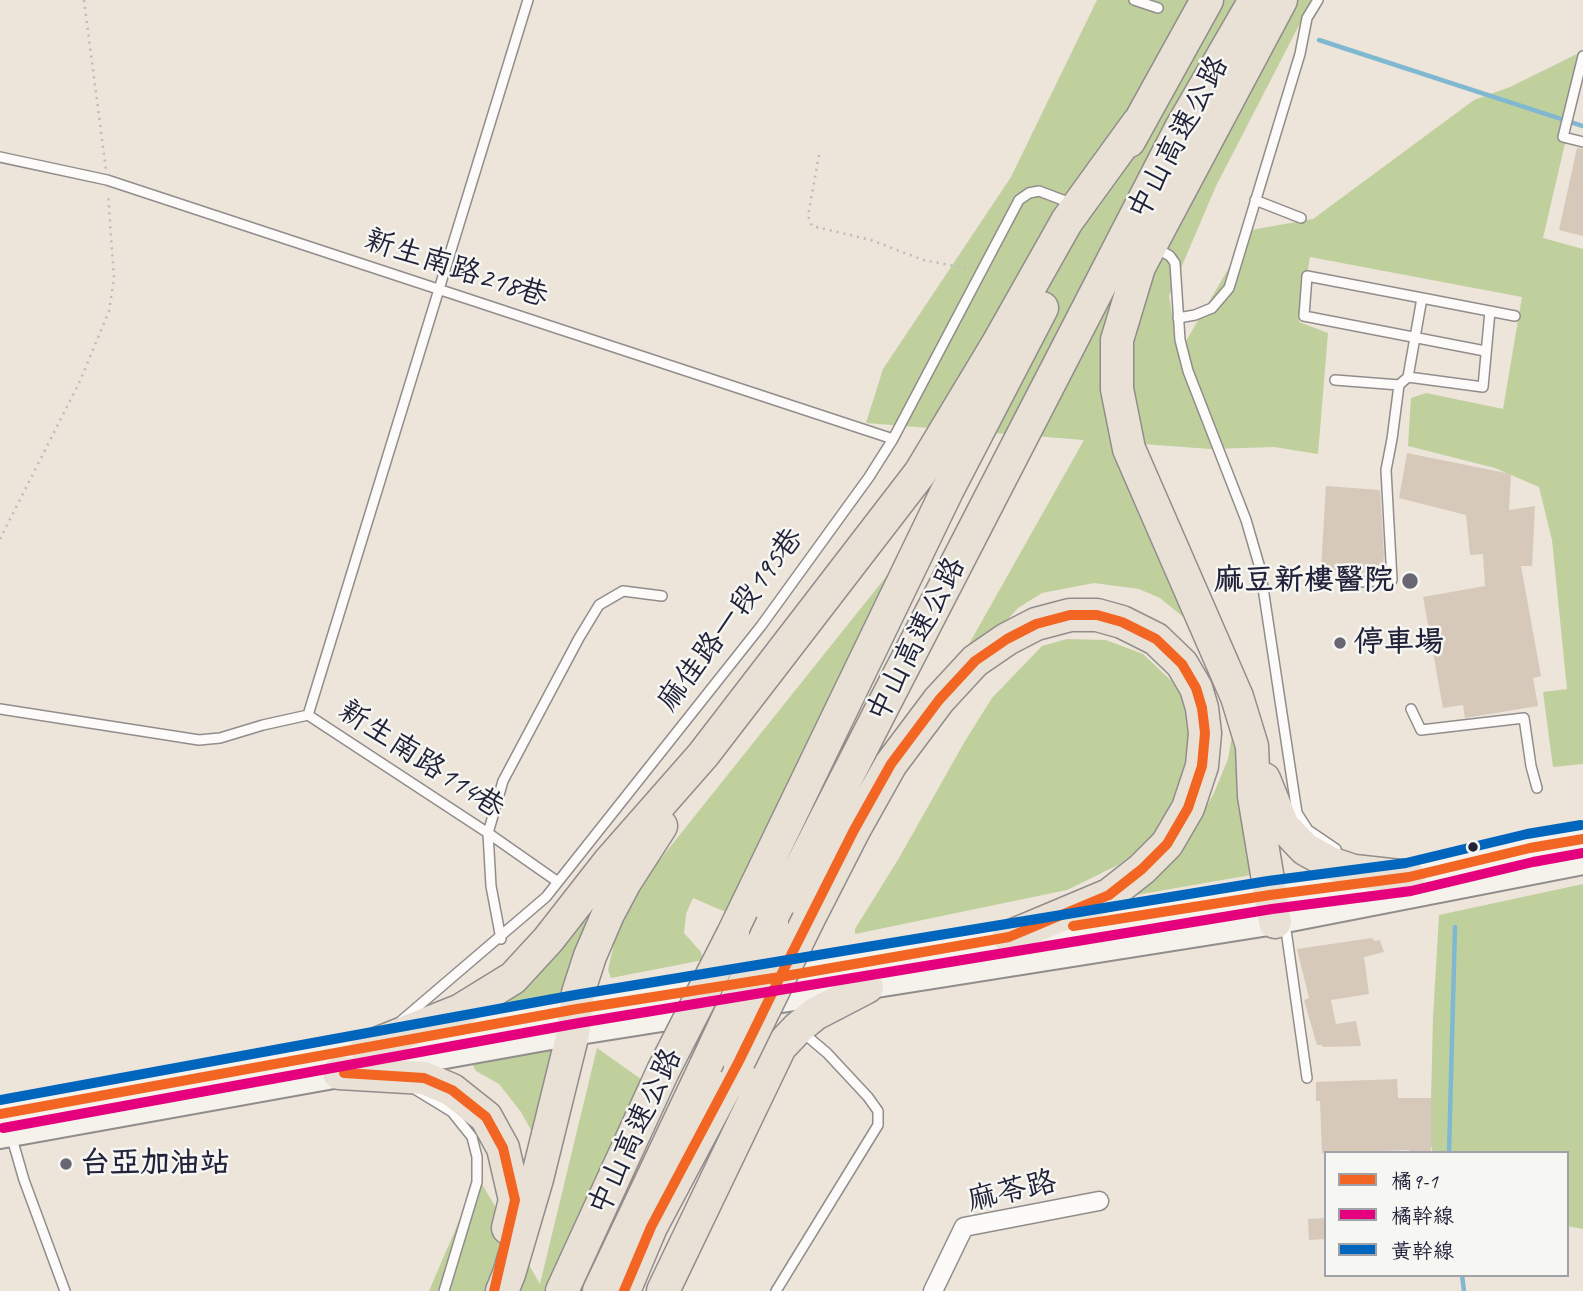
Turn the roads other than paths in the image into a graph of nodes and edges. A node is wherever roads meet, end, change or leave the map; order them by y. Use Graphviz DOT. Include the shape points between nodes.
graph roads {
  1 [pos="528,0"];
  2 [pos="1134,0"];
  3 [pos="1207,0"];
  4 [pos="1255,0"];
  5 [pos="1281,0"];
  6 [pos="1318,0"];
  7 [pos="1158,8"];
  8 [pos="1583,57"];
  9 [pos="1138,123"];
  10 [pos="1583,142"];
  11 [pos="0,157"];
  12 [pos="1255,200"];
  13 [pos="1068,202"];
  14 [pos="1301,218"];
  15 [pos="1163,252"];
  16 [pos="439,289"];
  17 [pos="1422,298"];
  18 [pos="1490,312"];
  19 [pos="1514,316"];
  20 [pos="1178,318"];
  21 [pos="1416,339"];
  22 [pos="1485,351"];
  23 [pos="1408,377"];
  24 [pos="1335,380"];
  25 [pos="1399,386"];
  26 [pos="893,439"];
  27 [pos="1359,582"];
  28 [pos="662,596"];
  29 [pos="0,709"];
  30 [pos="1411,709"];
  31 [pos="308,715"];
  32 [pos="1252,746"];
  33 [pos="703,755"];
  34 [pos="1537,788"];
  35 [pos="488,832"];
  36 [pos="1583,839"];
  37 [pos="1583,862"];
  38 [pos="1409,877"];
  39 [pos="558,882"];
  40 [pos="1277,913"];
  41 [pos="1009,937"];
  42 [pos="501,940"];
  43 [pos="867,987"];
  44 [pos="575,1021"];
  45 [pos="797,1027"];
  46 [pos="366,1048"];
  47 [pos="339,1073"];
  48 [pos="1307,1078"];
  49 [pos="4,1128"];
  50 [pos="1099,1201"];
  51 [pos="65,1291"];
  52 [pos="444,1291"];
  53 [pos="494,1291"];
  54 [pos="502,1291"];
  55 [pos="562,1291"];
  56 [pos="599,1291"];
  57 [pos="624,1291"];
  58 [pos="663,1291"];
  59 [pos="776,1291"];
  60 [pos="933,1291"];
  1 -- 16 [label="lane"];
  2 -- 7 [label="lane"];
  3 -- 9 [label="highway, 中山高速公路"];
  4 -- 56 [label="highway, 中山高速公路, bridge" via="1181,128 772,924"];
  5 -- 32 [label="highway" via="1139,267 1117,340 1117,389 1129,449 1237,697"];
  6 -- 12 [label="lane" via="1307,18"];
  8 -- 10 [label="lane" via="1563,137"];
  9 -- 33 [label="highway" via="1067,221 920,473"];
  9 -- 55 [label="highway, 中山高速公路, bridge" via="947,491 663,1071"];
  11 -- 16 [label="lane, 新生南路218巷" via="107,180"];
  12 -- 14 [label="lane"];
  12 -- 20 [label="lane" via="1225,295 1204,312"];
  13 -- 26 [label="lane, 麻佳路一段195巷" via="1040,191 1019,200"];
  15 -- 20 [label="lane" via="1175,263"];
  16 -- 26 [label="lane, 新生南路218巷"];
  16 -- 31 [label="lane"];
  17 -- 18 [label="lane"];
  17 -- 21 [label="lane"];
  17 -- 21 [label="lane" via="1307,276 1304,316"];
  18 -- 19 [label="lane"];
  18 -- 22 [label="lane"];
  20 -- 38 [label="lane" via="1188,371 1261,568 1297,813 1308,830 1357,863"];
  21 -- 22 [label="lane"];
  21 -- 23 [label="lane"];
  22 -- 23 [label="lane" via="1482,387"];
  23 -- 25 [label="lane"];
  24 -- 25 [label="lane"];
  25 -- 27 [label="lane" via="1386,470 1392,580"];
  26 -- 39 [label="lane, 麻佳路一段195巷" via="761,626"];
  28 -- 35 [label="lane" via="623,591 599,605 503,781"];
  29 -- 31 [label="lane, 新生南路114巷" via="199,740"];
  30 -- 34 [label="lane" via="1421,730 1524,718"];
  31 -- 35 [label="lane, 新生南路114巷"];
  32 -- 38 [label="highway" via="1283,826 1306,849 1354,871"];
  32 -- 40 [label="highway" via="1254,796"];
  33 -- 44 [label="highway" via="608,914 578,993"];
  33 -- 46 [label="highway" via="513,978 461,1010"];
  35 -- 39 [label="lane, 新生南路114巷"];
  35 -- 42 [label="lane"];
  36 -- 38 [label="main road"];
  37 -- 40 [label="main road"];
  38 -- 40 [label="main road"];
  39 -- 46 [label="lane, 麻佳路一段195巷" via="531,910"];
  40 -- 41 [label="main road"];
  40 -- 43 [label="main road"];
  40 -- 48 [label="lane"];
  41 -- 44 [label="main road" via="774,978"];
  41 -- 57 [label="highway, bridge" via="1109,895 1167,844 1188,808 1202,766 1205,733 1196,688 1182,664 1157,639 1122,622 1097,615 1070,615 1036,624 975,661 939,699 891,764 854,830 650,1227"];
  43 -- 44 [label="main road"];
  43 -- 45 [label="highway"];
  44 -- 46 [label="main road"];
  44 -- 47 [label="main road"];
  44 -- 54 [label="highway" via="537,1179"];
  45 -- 58 [label="highway" via="780,1047"];
  45 -- 59 [label="lane" via="868,1097 878,1111 878,1125"];
  46 -- 49 [label="main road"];
  47 -- 49 [label="main road"];
  47 -- 52 [label="lane" via="414,1088 452,1112 472,1137 477,1182"];
  47 -- 53 [label="highway" via="424,1078 452,1090 486,1117 503,1149 515,1200"];
  49 -- 51 [label="lane"];
  50 -- 60 [label="street, 麻苓路" via="964,1227"];
}
